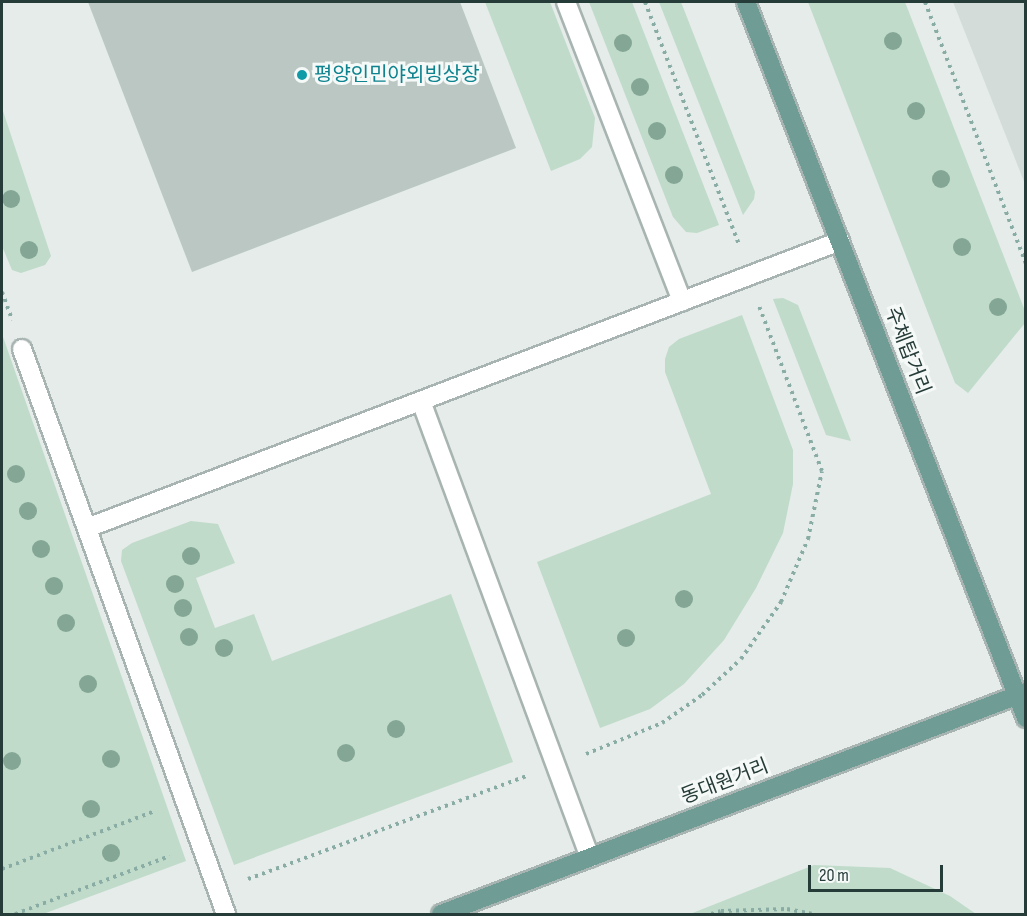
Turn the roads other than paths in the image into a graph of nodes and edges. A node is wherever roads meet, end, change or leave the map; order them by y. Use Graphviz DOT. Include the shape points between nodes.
graph roads {
  1 [pos="566,2"];
  2 [pos="746,2"];
  3 [pos="840,241"];
  4 [pos="682,301"];
  5 [pos="22,349"];
  6 [pos="421,401"];
  7 [pos="87,528"];
  8 [pos="1021,694"];
  9 [pos="1026,718"];
  10 [pos="590,858"];
  11 [pos="226,915"];
  12 [pos="441,915"];
  1 -- 4 [label="lane"];
  2 -- 3 [label="main road, 주체탑거리"];
  3 -- 4 [label="lane"];
  3 -- 8 [label="main road, 주체탑거리"];
  4 -- 6 [label="lane"];
  5 -- 7 [label="lane"];
  6 -- 7 [label="lane"];
  6 -- 10 [label="lane"];
  7 -- 11 [label="lane"];
  8 -- 9 [label="main road, 주체탑거리"];
  8 -- 10 [label="main road, 동대원거리"];
  10 -- 12 [label="main road, 동대원거리"];
}
